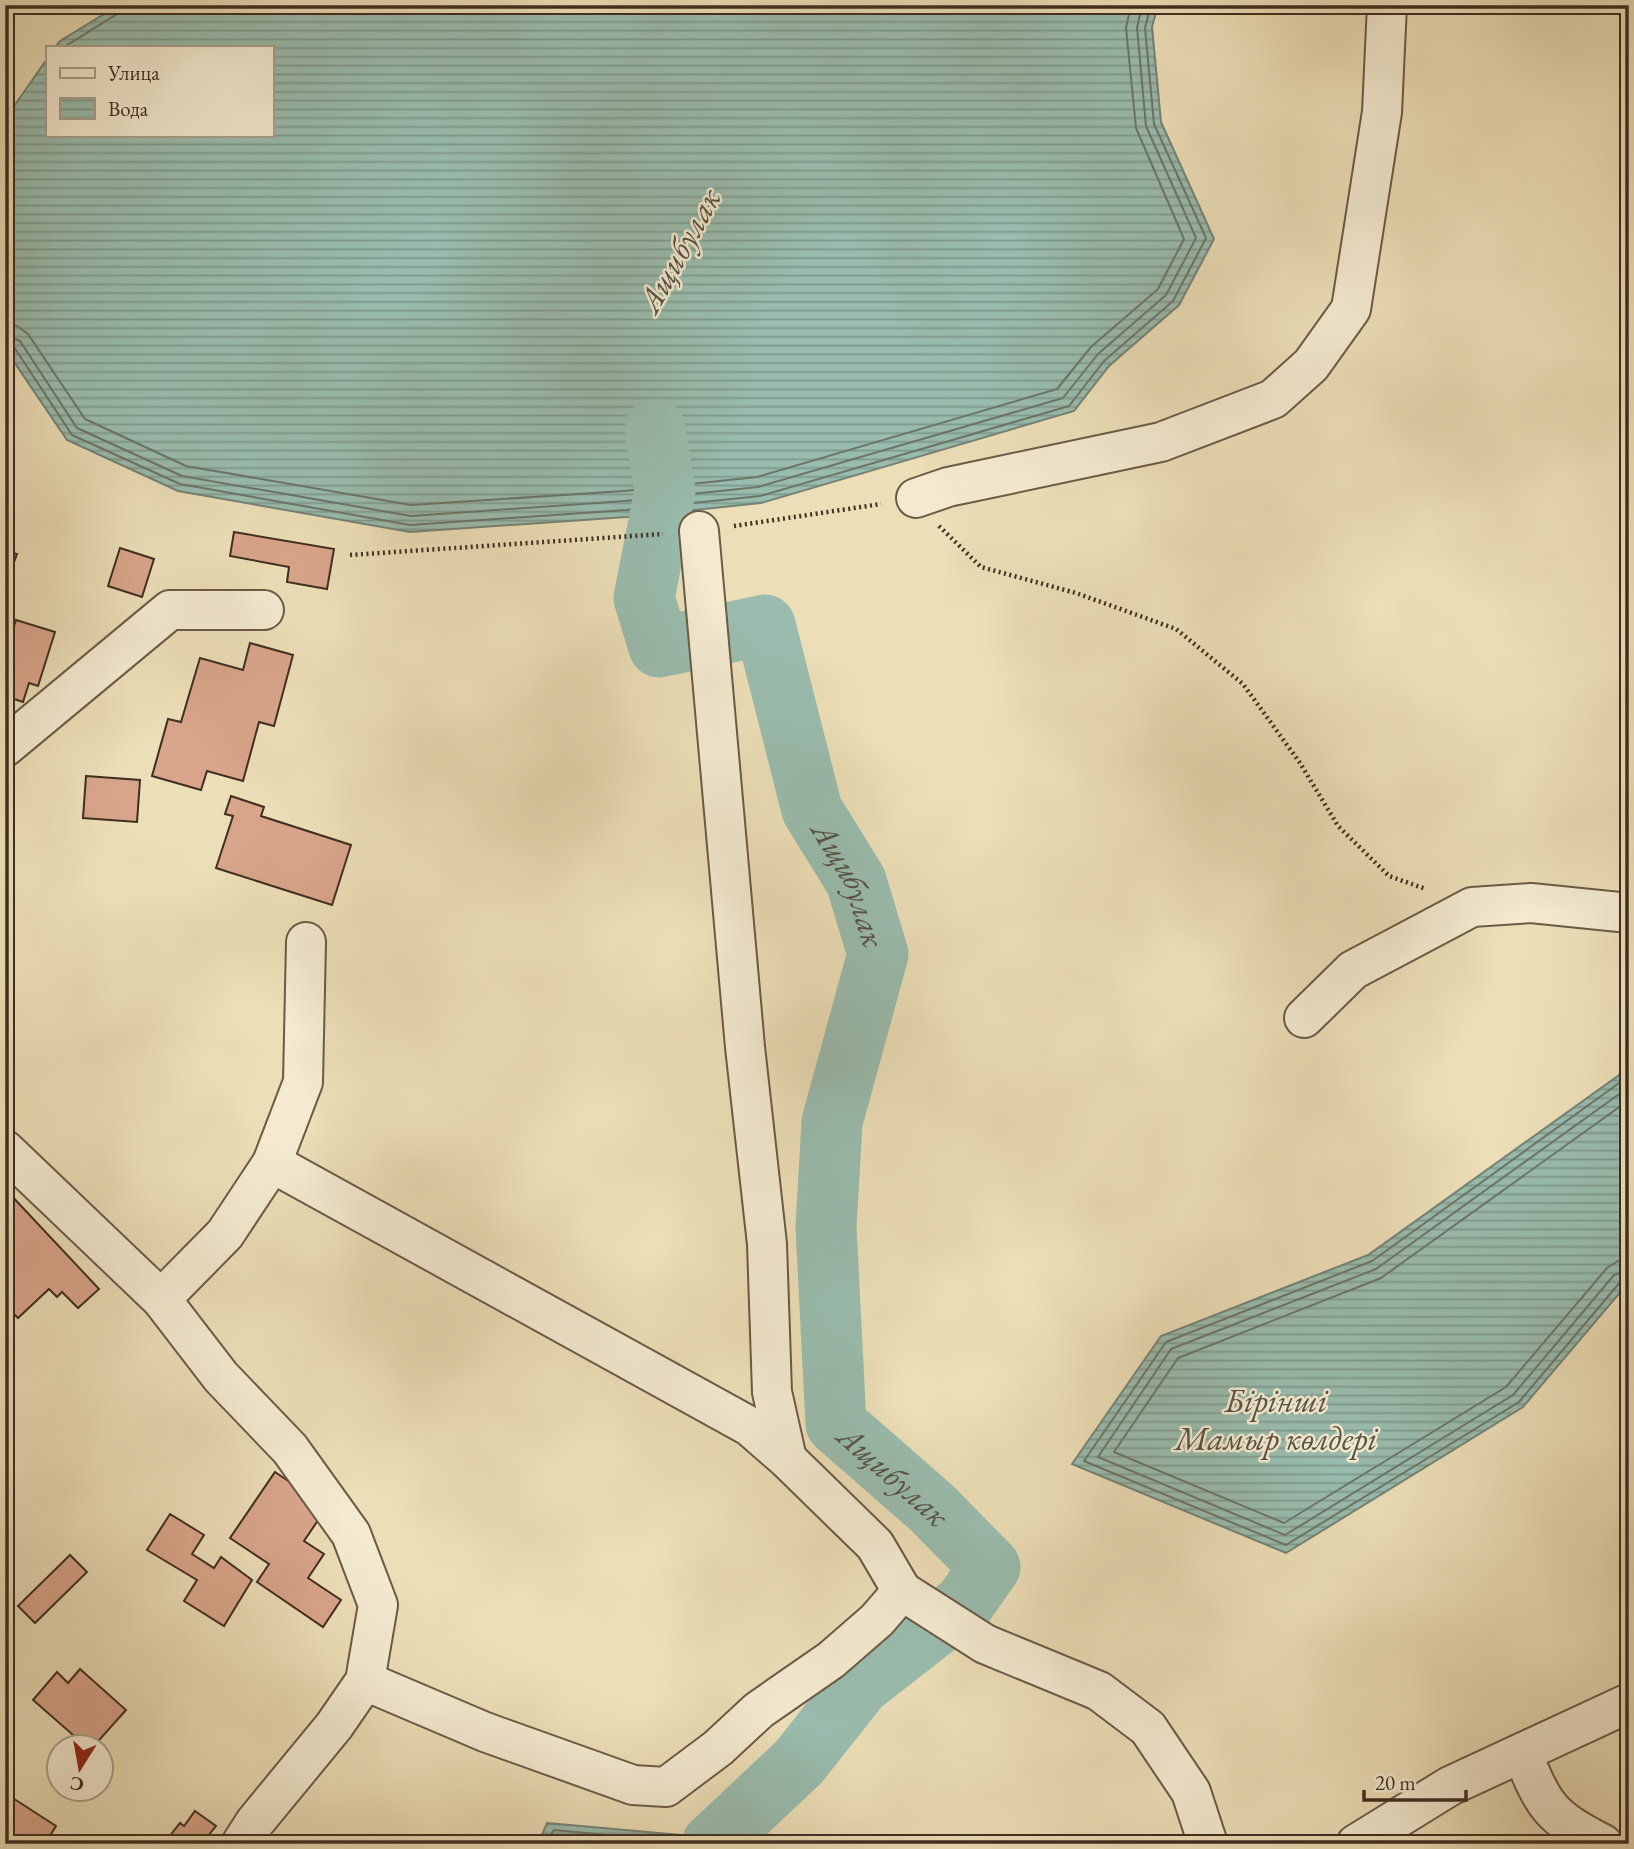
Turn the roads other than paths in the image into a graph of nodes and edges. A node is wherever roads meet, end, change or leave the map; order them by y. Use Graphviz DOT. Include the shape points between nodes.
graph roads {
  1 [pos="1387,5"];
  2 [pos="916,498"];
  3 [pos="699,531"];
  4 [pos="264,610"];
  5 [pos="5,747"];
  6 [pos="1629,914"];
  7 [pos="306,942"];
  8 [pos="1304,1018"];
  9 [pos="5,1150"];
  10 [pos="272,1163"];
  11 [pos="161,1299"];
  12 [pos="787,1459"];
  13 [pos="902,1591"];
  14 [pos="365,1681"];
  15 [pos="1629,1703"];
  16 [pos="1522,1752"];
  17 [pos="241,1844"];
  18 [pos="1208,1844"];
  19 [pos="1356,1844"];
  20 [pos="1603,1844"];
  1 -- 2 [label="street" via="1382,112 1351,309 1311,365 1273,400 1161,442 948,487"];
  3 -- 12 [label="street" via="767,1244 772,1392"];
  4 -- 5 [label="street" via="170,610"];
  6 -- 8 [label="street" via="1531,903 1472,907 1353,970"];
  7 -- 10 [label="street" via="303,1082"];
  9 -- 11 [label="street"];
  10 -- 11 [label="street" via="225,1234"];
  10 -- 12 [label="street" via="749,1426"];
  11 -- 14 [label="street" via="221,1377 290,1449 351,1534 378,1605"];
  12 -- 13 [label="street" via="875,1545"];
  13 -- 14 [label="street" via="831,1660 759,1710 666,1787 633,1785 610,1777 485,1732"];
  13 -- 18 [label="street" via="985,1644 1099,1691 1148,1728 1191,1792"];
  14 -- 17 [label="street"];
  15 -- 16 [label="street"];
  16 -- 19 [label="street" via="1450,1787"];
  16 -- 20 [label="street" via="1538,1793 1562,1822"];
}
